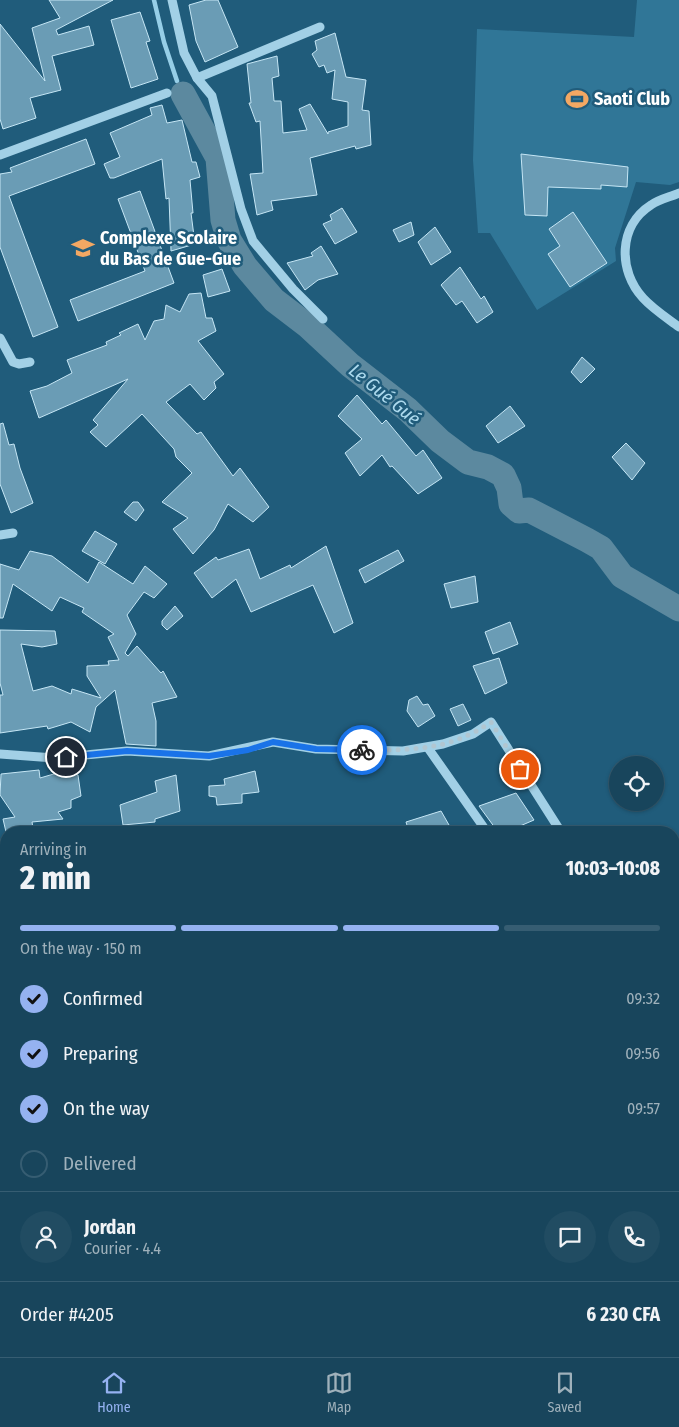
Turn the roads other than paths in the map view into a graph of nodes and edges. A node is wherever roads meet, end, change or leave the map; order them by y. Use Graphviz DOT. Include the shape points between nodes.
graph roads {
  1 [pos="172,0"];
  2 [pos="320,27"];
  3 [pos="197,78"];
  4 [pos="167,94"];
  5 [pos="0,154"];
  6 [pos="679,193"];
  7 [pos="323,319"];
  8 [pos="679,327"];
  9 [pos="0,338"];
  10 [pos="30,362"];
  11 [pos="13,533"];
  12 [pos="0,535"];
  13 [pos="428,748"];
  14 [pos="0,754"];
  15 [pos="482,826"];
  16 [pos="557,826"];
  1 -- 3 [label="street" via="184,52"];
  2 -- 3 [label="street"];
  3 -- 7 [label="street" via="212,96 240,209 253,241"];
  4 -- 5 [label="street"];
  6 -- 8 [label="street" via="652,204 640,214 624,244 624,261 631,281 643,298"];
  9 -- 10 [label="street" via="13,362"];
  11 -- 12 [label="street"];
  13 -- 14 [label="street" via="403,751 316,749 273,742 201,756 127,751 54,758"];
  13 -- 15 [label="street"];
  13 -- 16 [label="street" via="474,734 491,722"];
}
